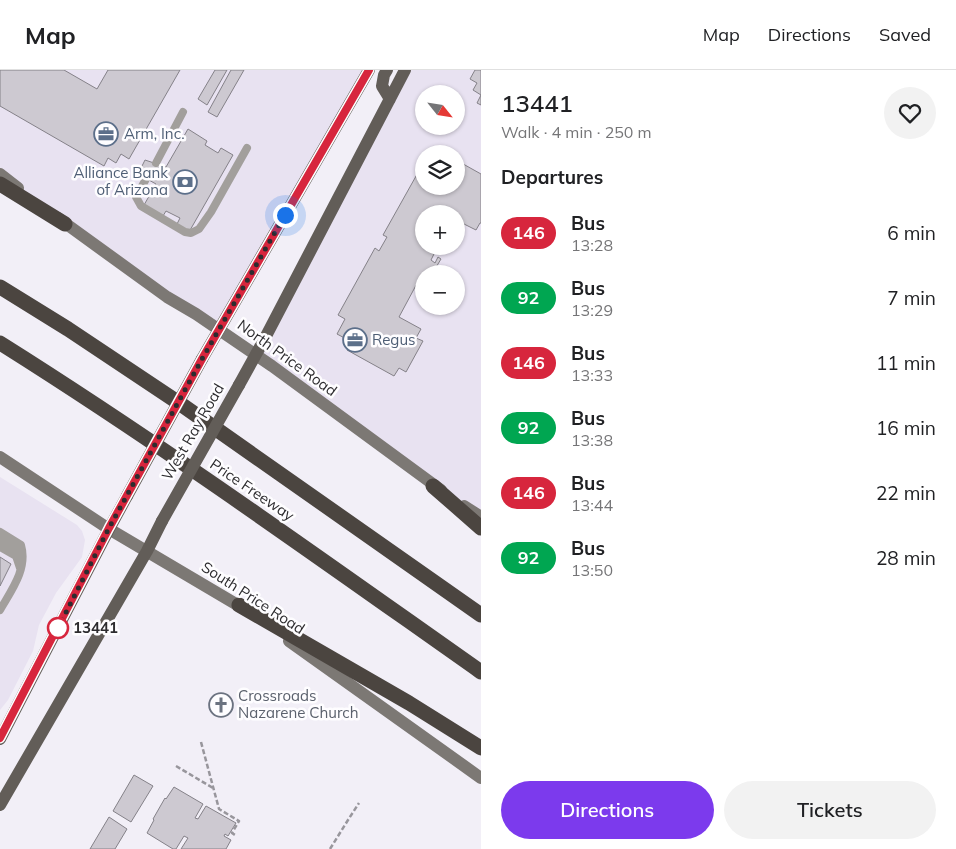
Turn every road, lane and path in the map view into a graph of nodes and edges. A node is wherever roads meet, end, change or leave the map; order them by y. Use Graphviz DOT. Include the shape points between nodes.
graph roads {
  1 [pos="369,70"];
  2 [pos="387,70"];
  3 [pos="405,70"];
  4 [pos="390,99"];
  5 [pos="183,112"];
  6 [pos="247,148"];
  7 [pos="156,163"];
  8 [pos="0,174"];
  9 [pos="146,179"];
  10 [pos="0,184"];
  11 [pos="65,224"];
  12 [pos="0,287"];
  13 [pos="219,330"];
  14 [pos="0,343"];
  15 [pos="256,355"];
  16 [pos="0,457"];
  17 [pos="433,486"];
  18 [pos="481,517"];
  19 [pos="109,528"];
  20 [pos="481,528"];
  21 [pos="0,532"];
  22 [pos="0,539"];
  23 [pos="0,547"];
  24 [pos="147,551"];
  25 [pos="21,566"];
  26 [pos="238,605"];
  27 [pos="0,610"];
  28 [pos="481,615"];
  29 [pos="481,672"];
  30 [pos="0,738"];
  31 [pos="201,742"];
  32 [pos="481,748"];
  33 [pos="176,766"];
  34 [pos="481,778"];
  35 [pos="213,788"];
  36 [pos="360,803"];
  37 [pos="0,805"];
  38 [pos="235,835"];
  39 [pos="330,849"];
  1 -- 13 [label="main road, West Ray Road"];
  2 -- 4 [label="main road" via="382,86"];
  3 -- 4 [label="main road, West Ray Road"];
  4 -- 15 [label="main road, West Ray Road"];
  5 -- 7 [label="lane"];
  6 -- 9 [label="lane" via="211,212 199,229 191,233 141,206 136,198"];
  8 -- 11 [label="main road, North Price Road"];
  10 -- 11 [label="highway"];
  11 -- 13 [label="main road, North Price Road"];
  12 -- 28 [label="highway, Price Freeway" via="182,405"];
  13 -- 15 [label="main road, North Price Road"];
  13 -- 19 [label="main road, West Ray Road, bridge"];
  14 -- 29 [label="highway, Price Freeway" via="72,388 284,533"];
  15 -- 17 [label="main road, North Price Road"];
  15 -- 24 [label="main road, West Ray Road, bridge"];
  16 -- 19 [label="main road, South Price Road"];
  17 -- 18 [label="main road, North Price Road"];
  17 -- 20 [label="highway"];
  19 -- 24 [label="main road, South Price Road"];
  19 -- 30 [label="main road, West Ray Road"];
  21 -- 25 [label="lane" via="21,545"];
  22 -- 25 [label="lane" via="18,549"];
  23 -- 25 [label="lane" via="16,556"];
  24 -- 26 [label="main road, South Price Road"];
  24 -- 37 [label="main road, West Ray Road"];
  25 -- 27 [label="lane" via="20,575"];
  26 -- 32 [label="highway"];
  26 -- 34 [label="main road, South Price Road"];
  31 -- 35 [label="path"];
  33 -- 35 [label="path"];
  35 -- 38 [label="path" via="219,809 239,822 232,833"];
  36 -- 39 [label="path"];
}
